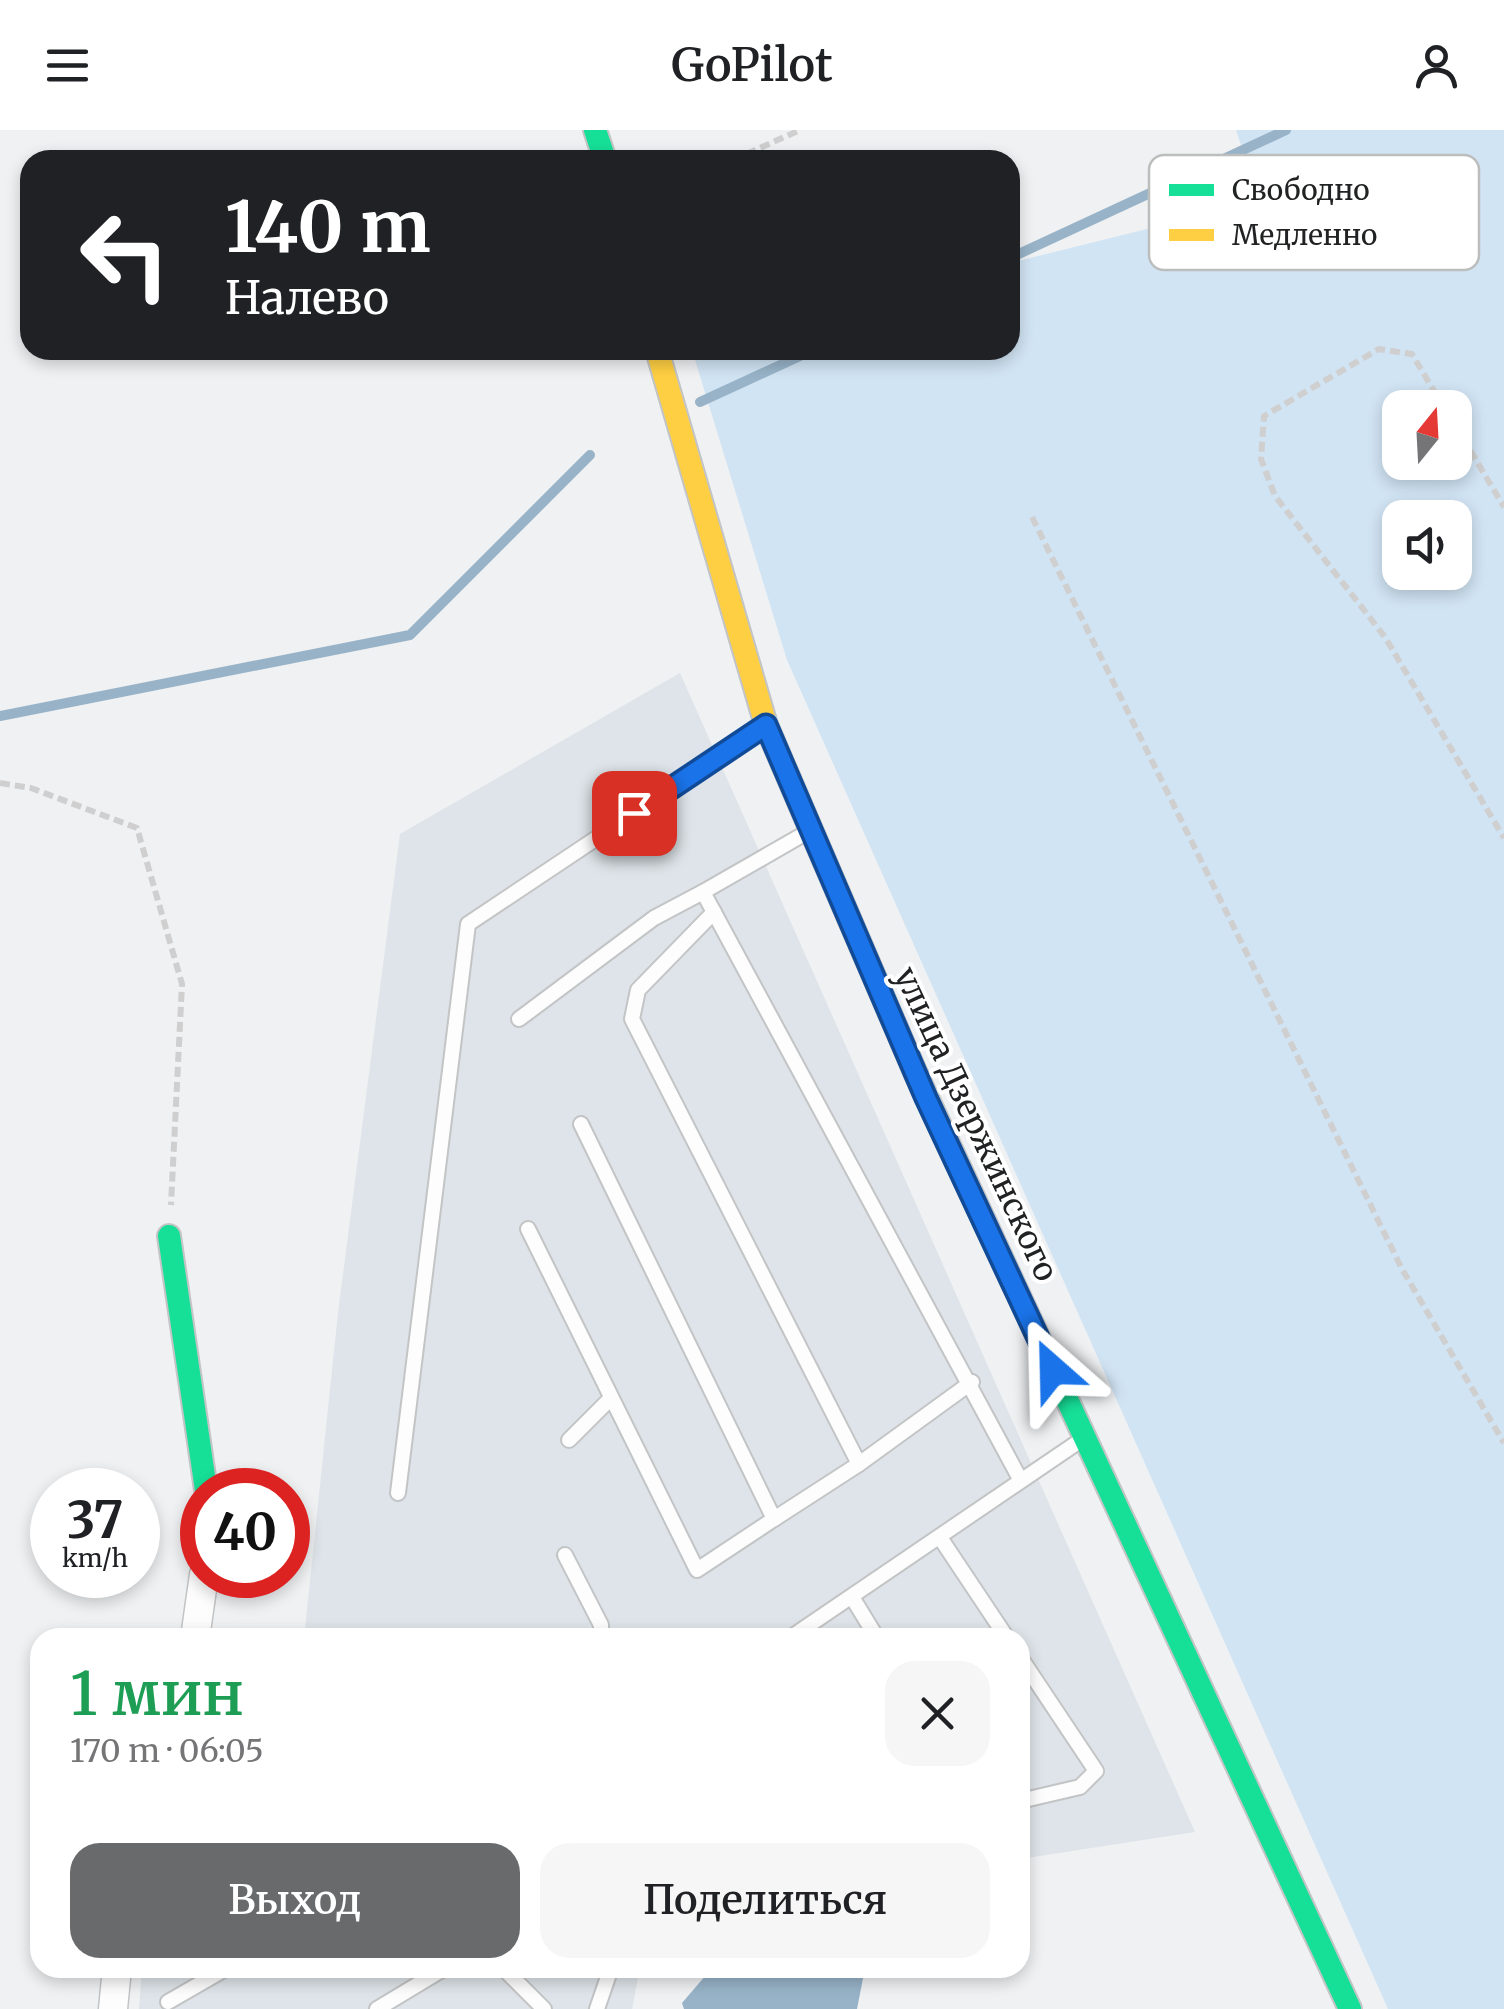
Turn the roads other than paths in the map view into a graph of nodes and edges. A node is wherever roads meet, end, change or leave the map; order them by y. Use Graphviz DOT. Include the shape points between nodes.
graph roads {
  1 [pos="660,360"];
  2 [pos="766,725"];
  3 [pos="808,832"];
  4 [pos="703,892"];
  5 [pos="714,912"];
  6 [pos="518,1019"];
  7 [pos="581,1124"];
  8 [pos="528,1229"];
  9 [pos="169,1236"];
  10 [pos="972,1382"];
  11 [pos="609,1400"];
  12 [pos="1084,1437"];
  13 [pos="569,1440"];
  14 [pos="860,1464"];
  15 [pos="203,1468"];
  16 [pos="1020,1479"];
  17 [pos="398,1493"];
  18 [pos="774,1519"];
  19 [pos="941,1539"];
  20 [pos="565,1555"];
  21 [pos="852,1597"];
  22 [pos="201,1598"];
  23 [pos="196,1628"];
  24 [pos="600,1628"];
  25 [pos="805,1628"];
  26 [pos="871,1628"];
  27 [pos="1000,1628"];
  28 [pos="1030,1671"];
  29 [pos="1030,1798"];
  30 [pos="116,1978"];
  31 [pos="210,1978"];
  32 [pos="428,1978"];
  33 [pos="513,1978"];
  34 [pos="608,1978"];
  35 [pos="168,2002"];
  36 [pos="113,2009"];
  37 [pos="377,2009"];
  38 [pos="544,2009"];
  39 [pos="597,2009"];
  40 [pos="1350,2009"];
  1 -- 2 [label="street, улица Дзержинского"];
  2 -- 3 [label="street, улица Дзержинского"];
  2 -- 17 [label="lane" via="468,924"];
  3 -- 4 [label="lane"];
  3 -- 12 [label="street, улица Дзержинского"];
  4 -- 5 [label="lane"];
  4 -- 6 [label="lane" via="654,918"];
  5 -- 10 [label="lane"];
  5 -- 14 [label="lane" via="638,990 632,1019"];
  7 -- 18 [label="lane"];
  8 -- 11 [label="lane"];
  9 -- 15 [label="street"];
  10 -- 14 [label="lane"];
  10 -- 16 [label="lane"];
  11 -- 13 [label="lane"];
  11 -- 18 [label="lane" via="697,1570"];
  12 -- 16 [label="lane"];
  12 -- 40 [label="street, улица Дзержинского"];
  14 -- 18 [label="lane"];
  16 -- 19 [label="lane"];
  19 -- 21 [label="lane"];
  19 -- 27 [label="lane"];
  20 -- 24 [label="lane"];
  21 -- 25 [label="lane"];
  21 -- 26 [label="lane"];
  22 -- 23 [label="street"];
  28 -- 29 [label="lane" via="1096,1770 1080,1787"];
  30 -- 36 [label="street"];
  31 -- 35 [label="lane"];
  32 -- 37 [label="lane"];
  33 -- 38 [label="lane"];
  34 -- 39 [label="lane"];
}
